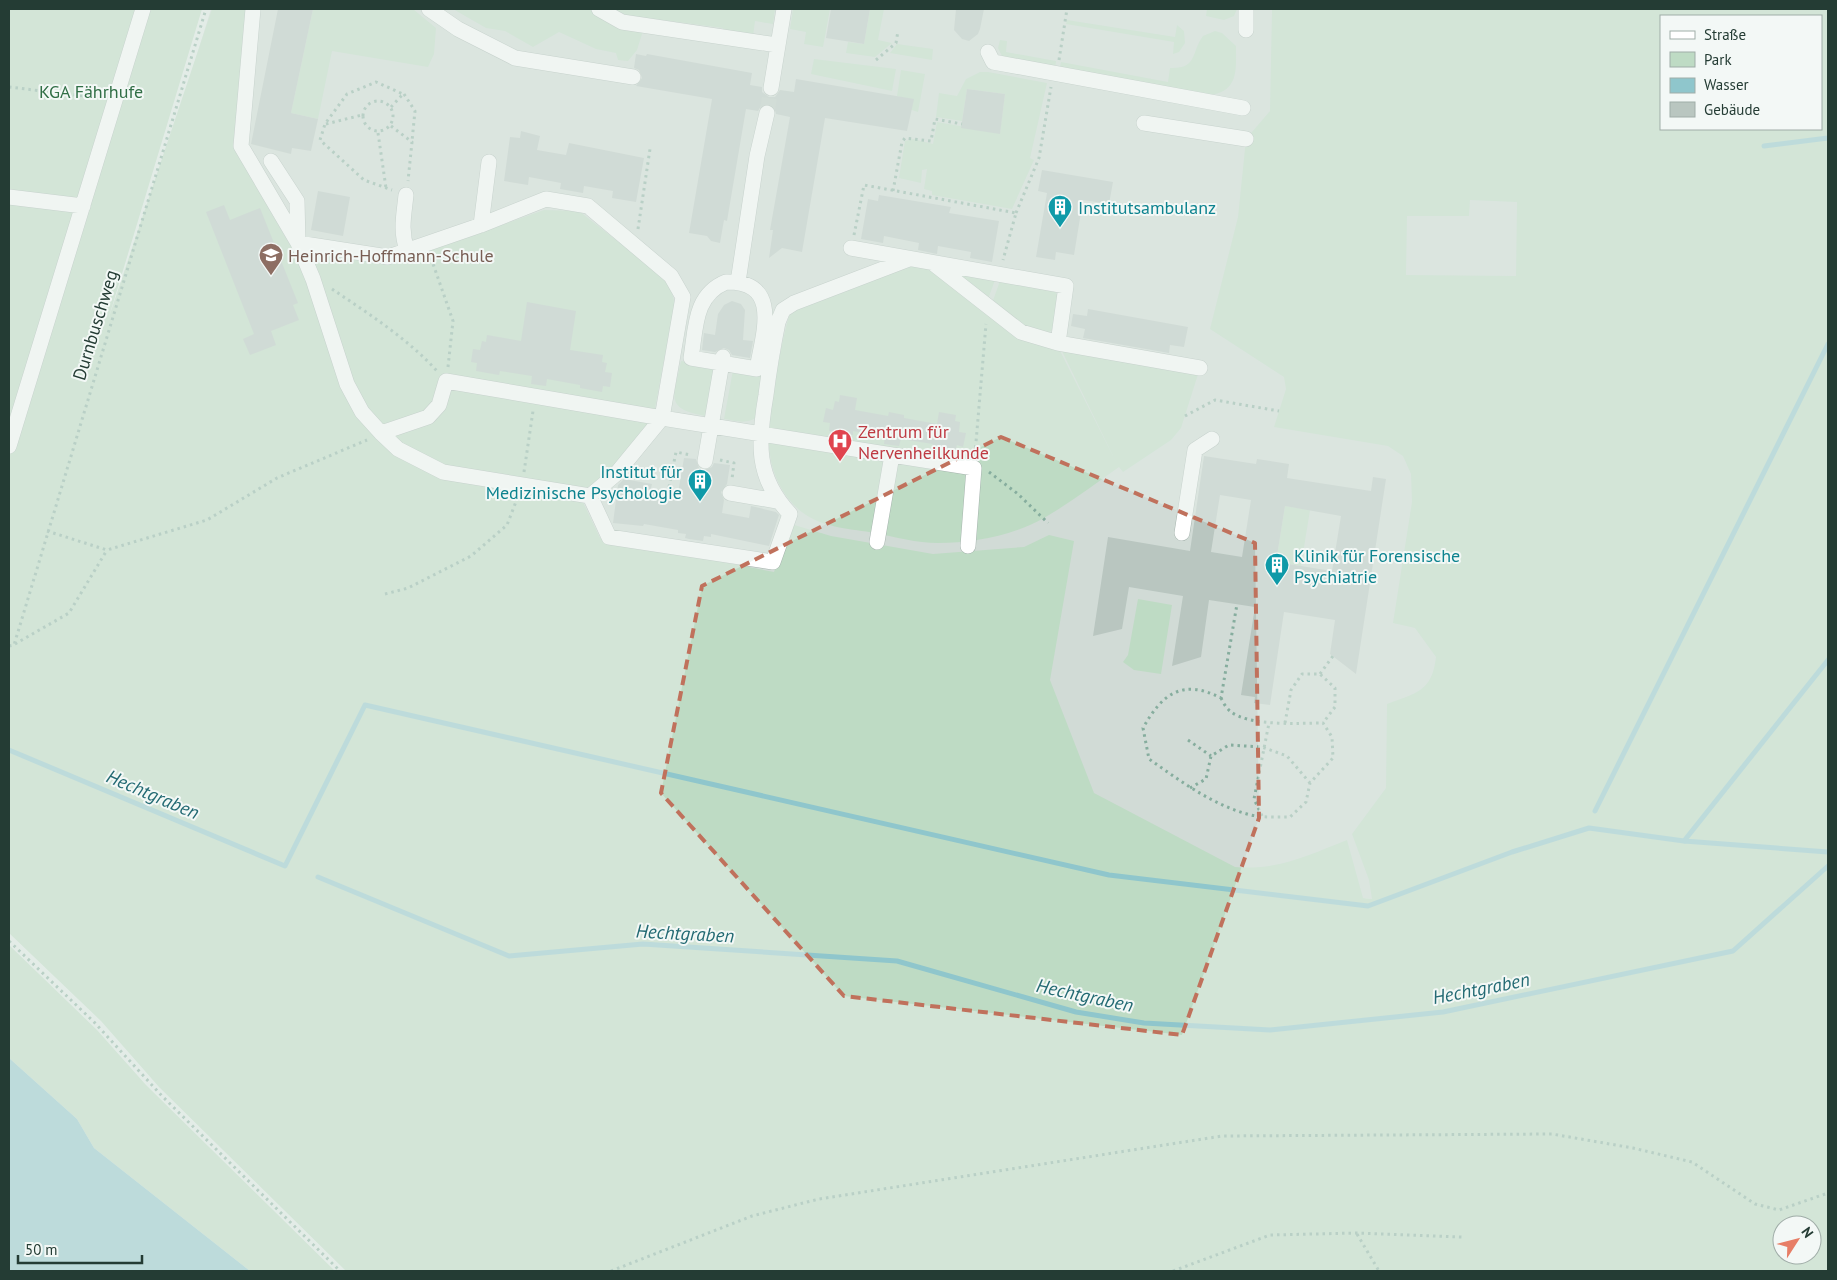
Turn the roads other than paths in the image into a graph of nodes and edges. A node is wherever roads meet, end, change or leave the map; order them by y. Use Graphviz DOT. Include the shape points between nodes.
graph roads {
  1 [pos="143,9"];
  2 [pos="253,9"];
  3 [pos="429,9"];
  4 [pos="599,9"];
  5 [pos="784,9"];
  6 [pos="1246,9"];
  7 [pos="1246,30"];
  8 [pos="777,45"];
  9 [pos="988,52"];
  10 [pos="633,77"];
  11 [pos="771,88"];
  12 [pos="1243,108"];
  13 [pos="767,113"];
  14 [pos="1144,123"];
  15 [pos="1246,139"];
  16 [pos="271,161"];
  17 [pos="489,162"];
  18 [pos="406,195"];
  19 [pos="9,197"];
  20 [pos="83,206"];
  21 [pos="481,225"];
  22 [pos="298,243"];
  23 [pos="851,248"];
  24 [pos="407,250"];
  25 [pos="909,259"];
  26 [pos="932,263"];
  27 [pos="738,282"];
  28 [pos="1058,343"];
  29 [pos="722,360"];
  30 [pos="1200,368"];
  31 [pos="662,418"];
  32 [pos="712,425"];
  33 [pos="381,433"];
  34 [pos="760,433"];
  35 [pos="1212,439"];
  36 [pos="9,446"];
  37 [pos="892,455"];
  38 [pos="705,461"];
  39 [pos="730,493"];
  40 [pos="590,496"];
  41 [pos="777,500"];
  42 [pos="1182,533"];
  43 [pos="877,542"];
  44 [pos="968,546"];
  1 -- 20 [label="street"];
  2 -- 22 [label="street" via="241,146"];
  3 -- 10 [label="street" via="474,38 515,58"];
  4 -- 8 [label="street" via="622,22"];
  5 -- 8 [label="street"];
  6 -- 7 [label="street"];
  8 -- 11 [label="street"];
  9 -- 12 [label="street" via="994,62"];
  13 -- 27 [label="street" via="757,156"];
  14 -- 15 [label="street"];
  16 -- 22 [label="street" via="297,200"];
  17 -- 21 [label="street"];
  18 -- 24 [label="street" via="402,220"];
  19 -- 20 [label="street"];
  20 -- 36 [label="street"];
  21 -- 24 [label="street"];
  21 -- 31 [label="street" via="546,199 588,206 672,276 683,297"];
  22 -- 24 [label="street" via="388,257"];
  22 -- 33 [label="street" via="347,384 362,412"];
  23 -- 25 [label="street"];
  25 -- 26 [label="street"];
  25 -- 34 [label="street" via="783,310 778,322"];
  26 -- 28 [label="street" via="1021,332"];
  26 -- 28 [label="street" via="1066,286"];
  27 -- 29 [label="street" via="714,287 705,296 700,309 691,358"];
  27 -- 29 [label="street" via="754,290 765,306 766,320 757,369"];
  28 -- 30 [label="street"];
  29 -- 32 [label="street"];
  31 -- 32 [label="street"];
  31 -- 33 [label="street" via="446,381 439,405 428,417"];
  31 -- 40 [label="street" via="616,474"];
  32 -- 34 [label="street"];
  32 -- 38 [label="street"];
  33 -- 40 [label="street" via="398,450 443,472"];
  34 -- 37 [label="street"];
  34 -- 41 [label="street" via="761,458"];
  35 -- 42 [label="street" via="1195,450"];
  37 -- 43 [label="street"];
  37 -- 44 [label="street" via="974,468"];
  39 -- 41 [label="street"];
  40 -- 41 [label="street" via="609,537 773,562 790,514"];
}
